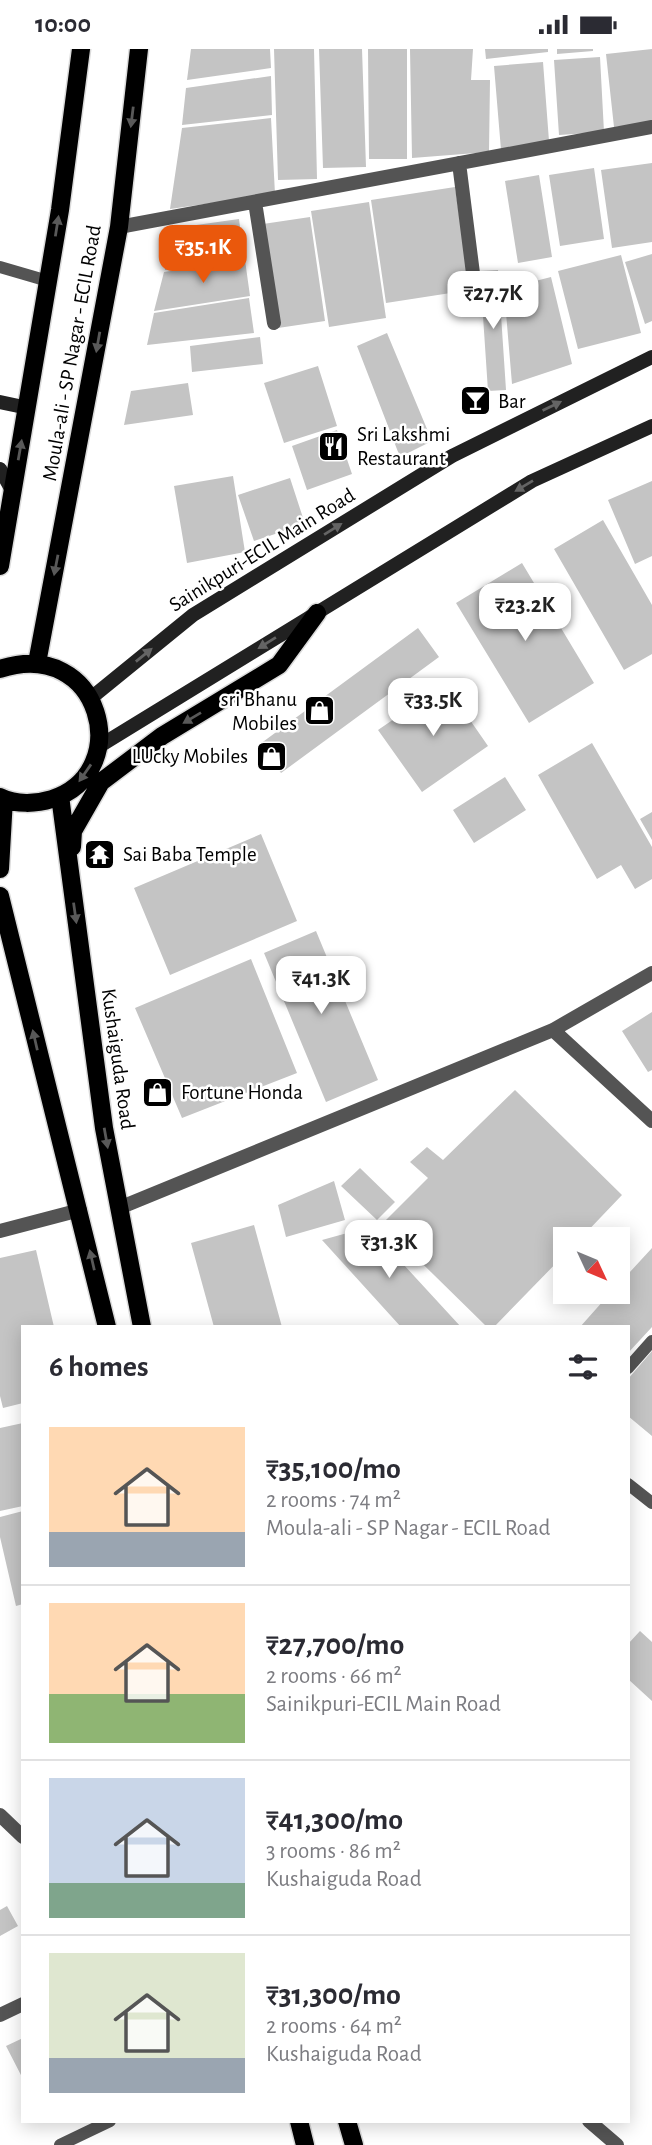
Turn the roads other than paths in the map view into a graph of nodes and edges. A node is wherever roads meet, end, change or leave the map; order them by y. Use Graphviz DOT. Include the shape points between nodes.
graph roads {
  1 [pos="81,49"];
  2 [pos="139,49"];
  3 [pos="652,127"];
  4 [pos="459,163"];
  5 [pos="255,202"];
  6 [pos="119,227"];
  7 [pos="0,267"];
  8 [pos="48,281"];
  9 [pos="477,305"];
  10 [pos="274,323"];
  11 [pos="652,357"];
  12 [pos="0,401"];
  13 [pos="27,408"];
  14 [pos="652,425"];
  15 [pos="0,469"];
  16 [pos="13,492"];
  17 [pos="0,566"];
  18 [pos="317,613"];
  19 [pos="37,663"];
  20 [pos="0,669"];
  21 [pos="91,698"];
  22 [pos="98,747"];
  23 [pos="60,796"];
  24 [pos="2,798"];
  25 [pos="69,867"];
  26 [pos="0,869"];
  27 [pos="0,896"];
  28 [pos="652,973"];
  29 [pos="553,1030"];
  30 [pos="652,1121"];
  31 [pos="119,1208"];
  32 [pos="80,1210"];
  33 [pos="0,1231"];
  34 [pos="107,1325"];
  35 [pos="142,1325"];
  36 [pos="652,1341"];
  37 [pos="630,1366"];
  38 [pos="630,1486"];
  39 [pos="652,1503"];
  40 [pos="0,1815"];
  41 [pos="21,1835"];
  42 [pos="21,2005"];
  43 [pos="0,2015"];
  44 [pos="106,2123"];
  45 [pos="300,2123"];
  46 [pos="348,2123"];
  47 [pos="591,2123"];
  48 [pos="60,2145"];
  49 [pos="305,2145"];
  50 [pos="354,2145"];
  51 [pos="617,2145"];
  8 -- 1 [label="main road, Moula-ali - SP Nagar - ECIL Road, one-way"];
  2 -- 6 [label="main road, Moula-ali - SP Nagar - ECIL Road, one-way"];
  3 -- 4 [label="street"];
  4 -- 5 [label="street"];
  4 -- 9 [label="street"];
  5 -- 6 [label="street"];
  5 -- 10 [label="street"];
  6 -- 19 [label="main road, Moula-ali - SP Nagar - ECIL Road, one-way"];
  7 -- 8 [label="lane"];
  8 -- 13 [label="main road, Moula-ali - SP Nagar - ECIL Road"];
  21 -- 11 [label="main road, Sainikpuri-ECIL Main Road, one-way" via="193,615 452,456"];
  12 -- 13 [label="main road"];
  16 -- 13 [label="main road, Moula-ali - SP Nagar - ECIL Road, one-way"];
  14 -- 18 [label="main road, one-way" via="532,481"];
  15 -- 16 [label="main road"];
  16 -- 17 [label="main road, Moula-ali - SP Nagar - ECIL Road"];
  18 -- 22 [label="main road, one-way"];
  18 -- 25 [label="main road, one-way" via="279,665 162,736 102,782 73,831"];
  19 -- 20 [label="main road"];
  19 -- 21 [label="main road" via="77,681"];
  21 -- 22 [label="main road" via="97,713"];
  22 -- 23 [label="main road, one-way" via="77,784"];
  23 -- 24 [label="main road" via="41,802"];
  23 -- 25 [label="main road, Kushaiguda Road"];
  24 -- 26 [label="main road"];
  25 -- 31 [label="main road, Kushaiguda Road, one-way"];
  32 -- 27 [label="main road, one-way"];
  28 -- 29 [label="street"];
  29 -- 30 [label="street"];
  29 -- 31 [label="street"];
  31 -- 35 [label="main road, Kushaiguda Road"];
  32 -- 33 [label="street"];
  34 -- 32 [label="main road, one-way"];
  36 -- 37 [label="lane"];
  38 -- 39 [label="lane"];
  40 -- 41 [label="street"];
  42 -- 43 [label="street"];
  44 -- 48 [label="lane"];
  45 -- 49 [label="main road"];
  46 -- 50 [label="main road"];
  47 -- 51 [label="street"];
}
